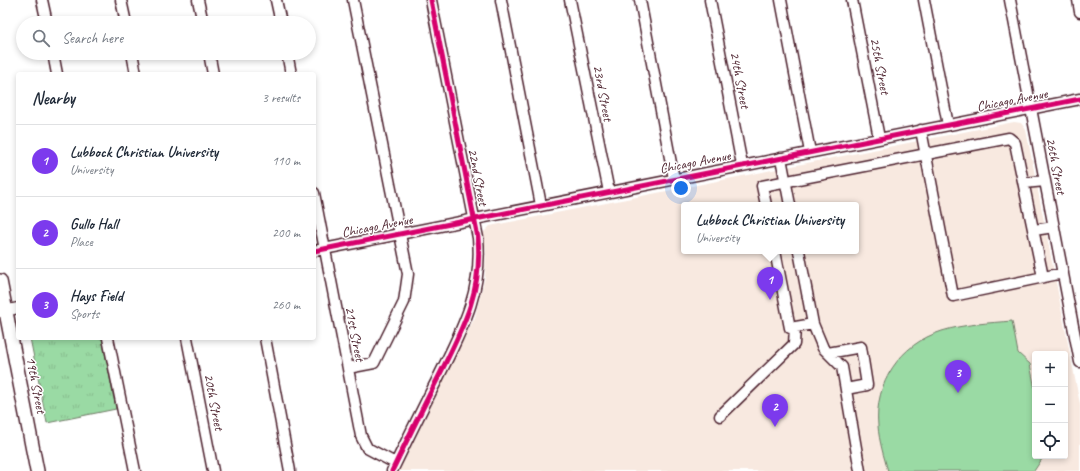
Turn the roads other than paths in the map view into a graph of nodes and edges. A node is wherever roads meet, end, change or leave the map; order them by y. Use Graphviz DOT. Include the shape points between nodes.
graph roads {
  1 [pos="42,0"];
  2 [pos="121,0"];
  3 [pos="198,0"];
  4 [pos="276,0"];
  5 [pos="353,0"];
  6 [pos="431,0"];
  7 [pos="500,0"];
  8 [pos="570,0"];
  9 [pos="640,0"];
  10 [pos="710,0"];
  11 [pos="781,0"];
  12 [pos="852,0"];
  13 [pos="924,0"];
  14 [pos="1010,0"];
  15 [pos="1078,0"];
  16 [pos="1080,12"];
  17 [pos="45,16"];
  18 [pos="124,16"];
  19 [pos="201,16"];
  20 [pos="279,16"];
  21 [pos="54,60"];
  22 [pos="133,60"];
  23 [pos="210,60"];
  24 [pos="288,60"];
  25 [pos="57,72"];
  26 [pos="136,72"];
  27 [pos="213,72"];
  28 [pos="291,72"];
  29 [pos="1080,99"];
  30 [pos="1031,109"];
  31 [pos="948,125"];
  32 [pos="921,130"];
  33 [pos="879,138"];
  34 [pos="810,152"];
  35 [pos="925,155"];
  36 [pos="781,158"];
  37 [pos="742,165"];
  38 [pos="674,179"];
  39 [pos="1045,181"];
  40 [pos="786,182"];
  41 [pos="1024,184"];
  42 [pos="608,192"];
  43 [pos="765,202"];
  44 [pos="789,202"];
  45 [pos="316,203"];
  46 [pos="541,205"];
  47 [pos="474,219"];
  48 [pos="1054,227"];
  49 [pos="1034,230"];
  50 [pos="400,234"];
  51 [pos="325,249"];
  52 [pos="316,251"];
  53 [pos="776,254"];
  54 [pos="800,254"];
  55 [pos="1063,273"];
  56 [pos="1044,277"];
  57 [pos="0,282"];
  58 [pos="8,310"];
  59 [pos="812,324"];
  60 [pos="795,327"];
  61 [pos="108,340"];
  62 [pos="187,340"];
  63 [pos="265,340"];
  64 [pos="828,353"];
  65 [pos="1080,362"];
  66 [pos="348,368"];
  67 [pos="846,389"];
  68 [pos="720,416"];
  69 [pos="393,467"];
  70 [pos="37,471"];
  71 [pos="135,471"];
  72 [pos="213,471"];
  73 [pos="290,471"];
  74 [pos="860,471"];
  1 -- 17 [label="street"];
  2 -- 18 [label="street"];
  3 -- 19 [label="street"];
  4 -- 20 [label="street"];
  5 -- 50 [label="street"];
  6 -- 47 [label="street, 22nd Street"];
  7 -- 46 [label="street"];
  8 -- 42 [label="street, 23rd Street"];
  9 -- 38 [label="street"];
  10 -- 37 [label="street, 24th Street"];
  11 -- 34 [label="street"];
  12 -- 33 [label="street, 25th Street"];
  13 -- 31 [label="street"];
  14 -- 30 [label="street, 26th Street"];
  15 -- 16 [label="street"];
  21 -- 25 [label="street"];
  22 -- 26 [label="street"];
  23 -- 27 [label="street"];
  24 -- 28 [label="street"];
  29 -- 30 [label="street, Chicago Avenue"];
  30 -- 31 [label="street, Chicago Avenue"];
  30 -- 39 [label="street, 26th Street"];
  31 -- 32 [label="street, Chicago Avenue"];
  32 -- 33 [label="street, Chicago Avenue"];
  32 -- 35 [label="street"];
  33 -- 34 [label="street, Chicago Avenue"];
  34 -- 36 [label="street, Chicago Avenue"];
  35 -- 40 [label="street"];
  35 -- 41 [label="street" via="1009,138 1016,143"];
  35 -- 56 [label="street" via="953,296"];
  36 -- 37 [label="street, Chicago Avenue"];
  36 -- 40 [label="street"];
  37 -- 38 [label="street, Chicago Avenue"];
  38 -- 42 [label="street, Chicago Avenue"];
  39 -- 41 [label="street"];
  39 -- 48 [label="street, 26th Street"];
  40 -- 43 [label="street" via="762,186"];
  40 -- 44 [label="street"];
  41 -- 49 [label="street"];
  42 -- 46 [label="street, Chicago Avenue"];
  45 -- 51 [label="street, 21st Street"];
  46 -- 47 [label="street, Chicago Avenue"];
  47 -- 50 [label="street, Chicago Avenue"];
  47 -- 69 [label="street, 22nd Street" via="479,259 471,308"];
  48 -- 49 [label="street"];
  48 -- 55 [label="street, 26th Street"];
  49 -- 56 [label="street"];
  50 -- 51 [label="street, Chicago Avenue"];
  50 -- 66 [label="street" via="408,274 404,302 374,363"];
  51 -- 52 [label="street, Chicago Avenue"];
  51 -- 66 [label="street, 21st Street"];
  53 -- 60 [label="street" via="790,328"];
  54 -- 59 [label="street"];
  55 -- 56 [label="street"];
  55 -- 65 [label="street, 26th Street"];
  57 -- 58 [label="main road, 19th Street"];
  58 -- 70 [label="main road, 19th Street"];
  59 -- 60 [label="street"];
  59 -- 64 [label="street"];
  60 -- 68 [label="street" via="794,344"];
  61 -- 71 [label="street"];
  62 -- 72 [label="street, 20th Street"];
  63 -- 73 [label="street"];
  64 -- 67 [label="street" via="842,367"];
  64 -- 67 [label="street" via="861,347 867,384"];
  66 -- 69 [label="street, 21st Street" via="365,446"];
  67 -- 74 [label="street"];
}
